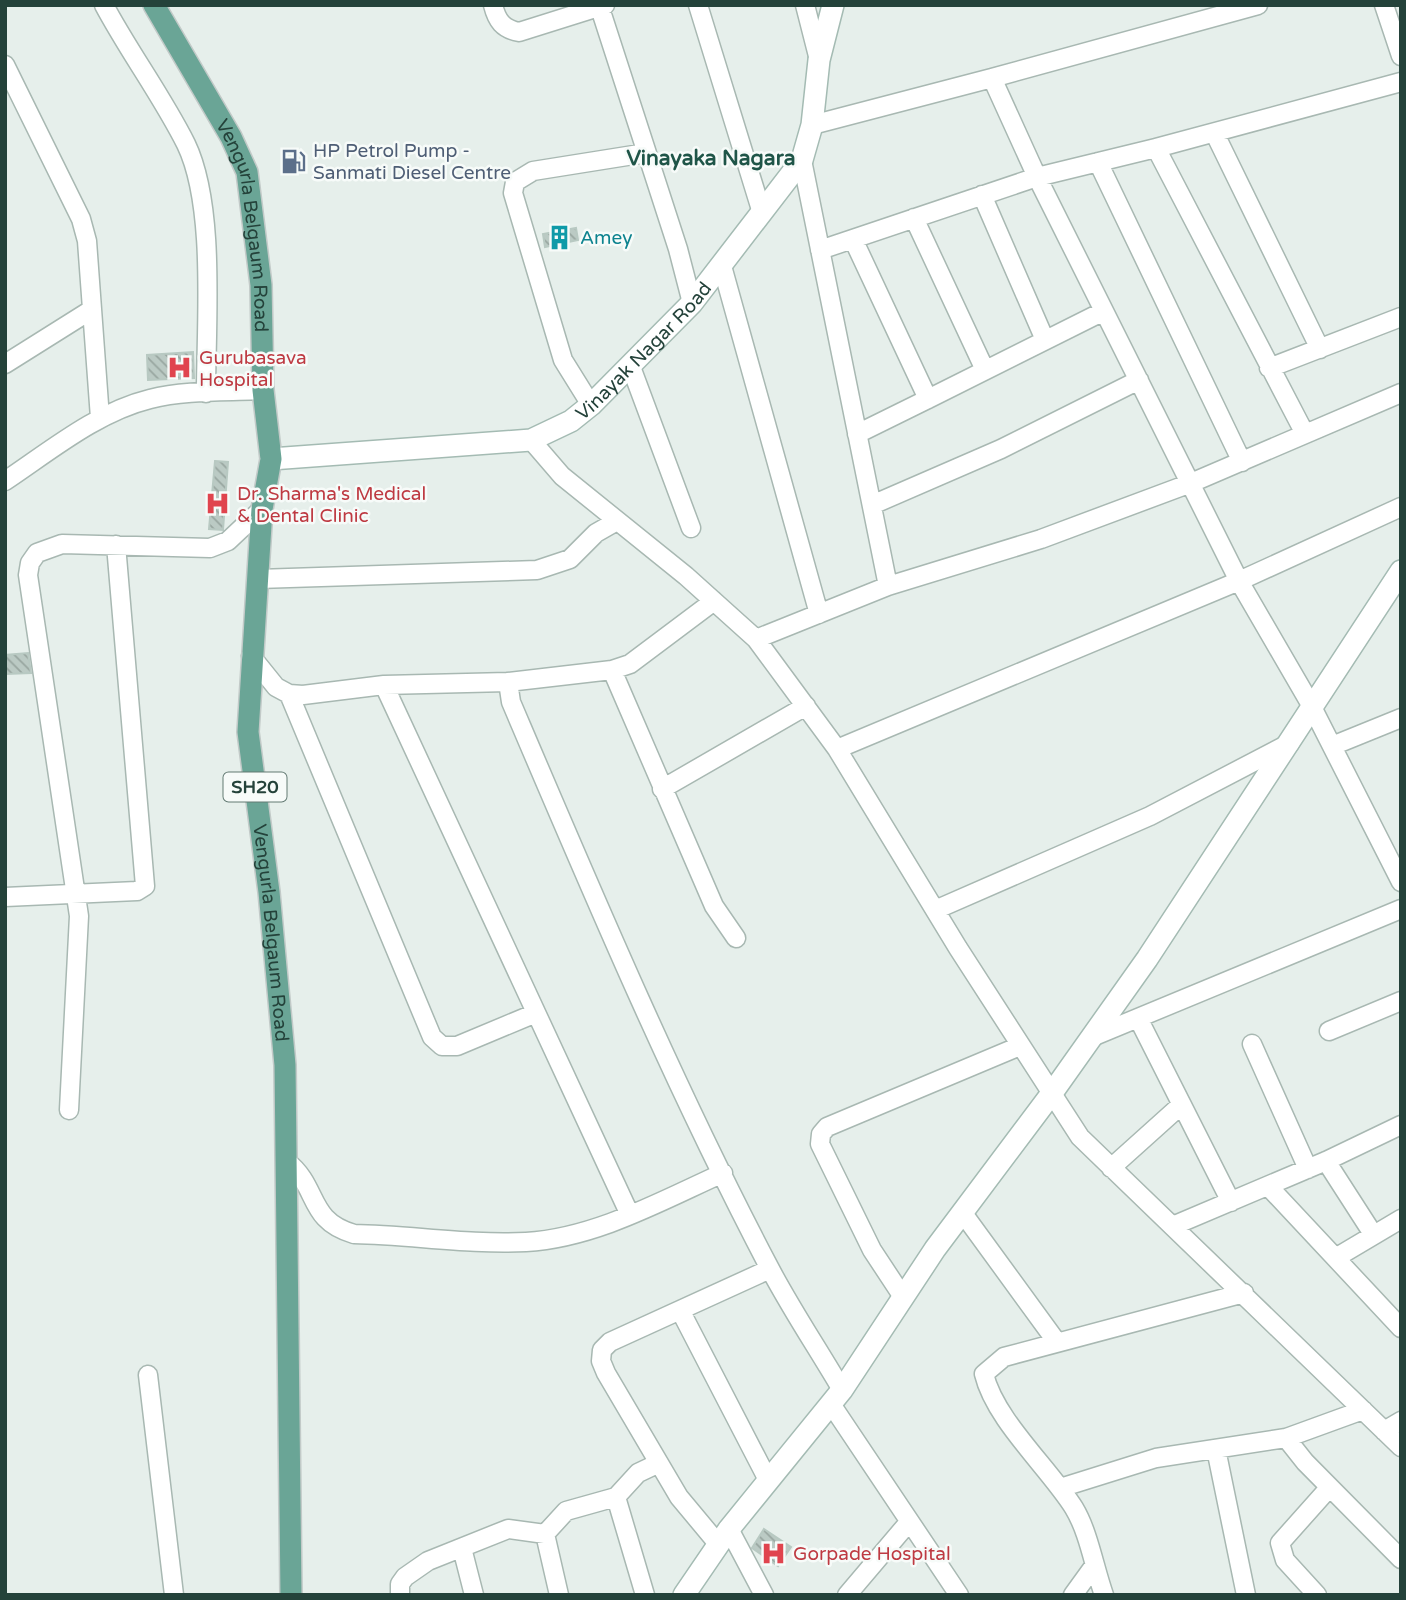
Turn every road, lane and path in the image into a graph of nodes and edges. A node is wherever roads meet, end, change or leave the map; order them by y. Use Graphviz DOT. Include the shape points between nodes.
graph roads {
  1 [pos="104,5"];
  2 [pos="154,5"];
  3 [pos="493,5"];
  4 [pos="698,5"];
  5 [pos="805,5"];
  6 [pos="833,5"];
  7 [pos="1258,5"];
  8 [pos="1384,5"];
  9 [pos="601,6"];
  10 [pos="1401,57"];
  11 [pos="819,60"];
  12 [pos="5,65"];
  13 [pos="992,78"];
  14 [pos="1401,82"];
  15 [pos="812,125"];
  16 [pos="1214,134"];
  17 [pos="1156,148"];
  18 [pos="646,153"];
  19 [pos="802,160"];
  20 [pos="1098,162"];
  21 [pos="1037,177"];
  22 [pos="982,195"];
  23 [pos="762,214"];
  24 [pos="914,218"];
  25 [pos="853,239"];
  26 [pos="820,250"];
  27 [pos="722,266"];
  28 [pos="692,303"];
  29 [pos="91,310"];
  30 [pos="1104,311"];
  31 [pos="1401,317"];
  32 [pos="1045,340"];
  33 [pos="1320,349"];
  34 [pos="5,364"];
  35 [pos="631,367"];
  36 [pos="1269,368"];
  37 [pos="985,370"];
  38 [pos="1139,380"];
  39 [pos="263,390"];
  40 [pos="206,393"];
  41 [pos="1401,393"];
  42 [pos="928,399"];
  43 [pos="591,405"];
  44 [pos="100,418"];
  45 [pos="1304,432"];
  46 [pos="858,434"];
  47 [pos="531,440"];
  48 [pos="271,459"];
  49 [pos="1242,462"];
  50 [pos="5,481"];
  51 [pos="1191,483"];
  52 [pos="872,505"];
  53 [pos="1401,507"];
  54 [pos="262,509"];
  55 [pos="617,521"];
  56 [pos="691,528"];
  57 [pos="116,545"];
  58 [pos="1401,571"];
  59 [pos="258,579"];
  60 [pos="1239,581"];
  61 [pos="888,586"];
  62 [pos="714,601"];
  63 [pos="819,614"];
  64 [pos="756,639"];
  65 [pos="251,656"];
  66 [pos="611,670"];
  67 [pos="508,682"];
  68 [pos="384,685"];
  69 [pos="289,694"];
  70 [pos="1311,705"];
  71 [pos="806,706"];
  72 [pos="1401,718"];
  73 [pos="1290,743"];
  74 [pos="1332,746"];
  75 [pos="837,749"];
  76 [pos="662,789"];
  77 [pos="1401,882"];
  78 [pos="76,892"];
  79 [pos="5,897"];
  80 [pos="935,909"];
  81 [pos="1401,909"];
  82 [pos="736,938"];
  83 [pos="1401,1001"];
  84 [pos="536,1013"];
  85 [pos="1138,1018"];
  86 [pos="1329,1031"];
  87 [pos="1092,1037"];
  88 [pos="1252,1044"];
  89 [pos="1020,1046"];
  90 [pos="1052,1093"];
  91 [pos="1180,1106"];
  92 [pos="69,1110"];
  93 [pos="1401,1125"];
  94 [pos="286,1161"];
  95 [pos="1326,1161"];
  96 [pos="1111,1168"];
  97 [pos="1308,1169"];
  98 [pos="723,1173"];
  99 [pos="1268,1186"];
  100 [pos="1231,1202"];
  101 [pos="962,1212"];
  102 [pos="630,1215"];
  103 [pos="1401,1219"];
  104 [pos="1175,1226"];
  105 [pos="1374,1234"];
  106 [pos="1337,1257"];
  107 [pos="769,1269"];
  108 [pos="1244,1293"];
  109 [pos="903,1297"];
  110 [pos="680,1310"];
  111 [pos="1401,1328"];
  112 [pos="1056,1341"];
  113 [pos="148,1375"];
  114 [pos="837,1397"];
  115 [pos="1363,1410"];
  116 [pos="1401,1421"];
  117 [pos="1384,1431"];
  118 [pos="1286,1438"];
  119 [pos="1401,1447"];
  120 [pos="1216,1449"];
  121 [pos="659,1463"];
  122 [pos="768,1480"];
  123 [pos="1060,1488"];
  124 [pos="1329,1488"];
  125 [pos="616,1497"];
  126 [pos="909,1522"];
  127 [pos="545,1534"];
  128 [pos="724,1537"];
  129 [pos="462,1548"];
  130 [pos="1401,1559"];
  131 [pos="1094,1566"];
  132 [pos="691,1591"];
  133 [pos="174,1595"];
  134 [pos="291,1595"];
  135 [pos="400,1595"];
  136 [pos="474,1595"];
  137 [pos="559,1595"];
  138 [pos="645,1595"];
  139 [pos="764,1595"];
  140 [pos="847,1595"];
  141 [pos="959,1595"];
  142 [pos="1073,1595"];
  143 [pos="1104,1595"];
  144 [pos="1246,1595"];
  145 [pos="1317,1595"];
  1 -- 40 [label="street" via="186,144 199,185 206,278"];
  2 -- 39 [label="main road, Vengurla Belgaum Road / SH20" via="247,172 261,285"];
  3 -- 9 [label="street" via="497,19 508,30 519,32"];
  4 -- 23 [label="street"];
  5 -- 11 [label="street"];
  6 -- 11 [label="main road, Vinayak Nagar Road"];
  7 -- 13 [label="street"];
  8 -- 10 [label="street"];
  9 -- 18 [label="street"];
  11 -- 15 [label="main road, Vinayak Nagar Road"];
  12 -- 29 [label="street" via="80,219 87,241"];
  13 -- 15 [label="street"];
  13 -- 21 [label="street"];
  14 -- 16 [label="street"];
  15 -- 19 [label="main road, Vinayak Nagar Road"];
  16 -- 17 [label="street"];
  16 -- 33 [label="street"];
  17 -- 20 [label="street"];
  17 -- 36 [label="street"];
  18 -- 28 [label="street"];
  18 -- 43 [label="street" via="533,171 515,181 513,193 563,360"];
  19 -- 23 [label="main road, Vinayak Nagar Road"];
  19 -- 26 [label="street"];
  20 -- 21 [label="street"];
  20 -- 49 [label="street"];
  21 -- 22 [label="street"];
  21 -- 30 [label="street"];
  22 -- 24 [label="street"];
  22 -- 32 [label="street"];
  23 -- 27 [label="main road, Vinayak Nagar Road"];
  24 -- 25 [label="street"];
  24 -- 37 [label="street"];
  25 -- 26 [label="street"];
  25 -- 42 [label="street"];
  26 -- 46 [label="street"];
  27 -- 28 [label="main road, Vinayak Nagar Road"];
  27 -- 63 [label="street"];
  28 -- 35 [label="main road, Vinayak Nagar Road"];
  29 -- 34 [label="street"];
  29 -- 44 [label="street"];
  30 -- 32 [label="street"];
  30 -- 38 [label="street"];
  31 -- 33 [label="street"];
  32 -- 37 [label="street"];
  33 -- 36 [label="street"];
  35 -- 43 [label="main road, Vinayak Nagar Road"];
  35 -- 56 [label="street"];
  36 -- 45 [label="street"];
  37 -- 42 [label="street"];
  38 -- 51 [label="street"];
  38 -- 52 [label="street" via="1001,449"];
  39 -- 40 [label="street"];
  39 -- 48 [label="main road, Vengurla Belgaum Road / SH20"];
  40 -- 44 [label="street" via="152,398"];
  41 -- 45 [label="street"];
  42 -- 46 [label="street"];
  43 -- 47 [label="main road, Vinayak Nagar Road" via="571,421"];
  44 -- 50 [label="street"];
  45 -- 49 [label="street"];
  46 -- 52 [label="street"];
  47 -- 48 [label="main road, Vinayak Nagar Road"];
  47 -- 55 [label="street" via="562,476"];
  48 -- 54 [label="main road, Vengurla Belgaum Road / SH20"];
  49 -- 51 [label="street"];
  51 -- 60 [label="street"];
  51 -- 61 [label="street" via="1041,539"];
  52 -- 61 [label="street"];
  53 -- 60 [label="street"];
  54 -- 57 [label="street" via="228,541 210,548"];
  54 -- 59 [label="main road, Vengurla Belgaum Road / SH20"];
  55 -- 59 [label="street" via="596,533 570,559 537,570"];
  55 -- 62 [label="street"];
  57 -- 78 [label="street" via="146,881 137,891"];
  57 -- 78 [label="street" via="49,547 30,563 28,575"];
  58 -- 70 [label="main road"];
  59 -- 65 [label="main road, Vengurla Belgaum Road / SH20"];
  60 -- 70 [label="street"];
  60 -- 75 [label="street"];
  61 -- 63 [label="street"];
  62 -- 64 [label="street"];
  62 -- 66 [label="street" via="630,664"];
  63 -- 64 [label="street"];
  64 -- 71 [label="street"];
  65 -- 69 [label="street" via="276,687"];
  65 -- 94 [label="main road, Vengurla Belgaum Road / SH20" via="248,732 285,1065"];
  66 -- 67 [label="street"];
  66 -- 76 [label="street"];
  67 -- 68 [label="street"];
  67 -- 98 [label="street" via="511,702 610,932"];
  68 -- 69 [label="street"];
  68 -- 84 [label="street"];
  69 -- 84 [label="street" via="432,1037 442,1046 457,1046"];
  70 -- 73 [label="main road"];
  70 -- 74 [label="street"];
  71 -- 75 [label="street"];
  71 -- 76 [label="street"];
  72 -- 74 [label="street"];
  73 -- 80 [label="street" via="1150,816"];
  73 -- 87 [label="main road"];
  74 -- 77 [label="street"];
  75 -- 80 [label="street"];
  76 -- 82 [label="street" via="714,906"];
  78 -- 79 [label="street"];
  78 -- 92 [label="street" via="80,938"];
  80 -- 89 [label="street"];
  81 -- 85 [label="street"];
  83 -- 86 [label="street"];
  84 -- 102 [label="street"];
  85 -- 87 [label="street"];
  85 -- 91 [label="street"];
  87 -- 90 [label="main road"];
  88 -- 97 [label="street"];
  89 -- 90 [label="street"];
  89 -- 109 [label="street" via="827,1127 821,1134 820,1144 872,1250"];
  90 -- 96 [label="street" via="1080,1137"];
  90 -- 101 [label="main road"];
  91 -- 96 [label="street"];
  91 -- 100 [label="street"];
  93 -- 95 [label="street"];
  94 -- 102 [label="street" via="299,1171 325,1220 354,1234 525,1242 561,1237"];
  94 -- 134 [label="main road, Vengurla Belgaum Road / SH20"];
  95 -- 97 [label="street"];
  95 -- 105 [label="street"];
  96 -- 104 [label="street"];
  97 -- 99 [label="street"];
  98 -- 102 [label="street"];
  98 -- 107 [label="street"];
  99 -- 100 [label="street"];
  99 -- 106 [label="street"];
  100 -- 104 [label="street"];
  101 -- 109 [label="main road"];
  101 -- 112 [label="street"];
  103 -- 105 [label="street"];
  104 -- 108 [label="street"];
  105 -- 106 [label="street"];
  106 -- 111 [label="street"];
  107 -- 110 [label="street"];
  107 -- 114 [label="street"];
  108 -- 112 [label="street"];
  108 -- 115 [label="street"];
  109 -- 114 [label="main road"];
  110 -- 121 [label="street" via="602,1350 606,1373"];
  110 -- 122 [label="street"];
  112 -- 123 [label="street" via="1004,1357 984,1374 1000,1407"];
  113 -- 133 [label="street"];
  114 -- 122 [label="main road"];
  114 -- 126 [label="street"];
  115 -- 117 [label="street"];
  115 -- 118 [label="street"];
  116 -- 117 [label="street"];
  117 -- 119 [label="street"];
  118 -- 120 [label="street"];
  118 -- 124 [label="street"];
  120 -- 123 [label="street" via="1138,1463"];
  120 -- 144 [label="street"];
  121 -- 125 [label="street" via="638,1474"];
  121 -- 128 [label="street" via="691,1513"];
  122 -- 128 [label="main road"];
  123 -- 131 [label="street" via="1083,1526"];
  124 -- 130 [label="street"];
  124 -- 145 [label="street" via="1280,1543 1285,1560"];
  125 -- 127 [label="street" via="566,1511"];
  125 -- 138 [label="street"];
  126 -- 140 [label="street"];
  126 -- 141 [label="street"];
  127 -- 129 [label="street" via="508,1529"];
  127 -- 137 [label="street"];
  128 -- 132 [label="main road"];
  128 -- 139 [label="street"];
  129 -- 135 [label="street" via="418,1566 400,1584"];
  129 -- 136 [label="street"];
  131 -- 142 [label="street"];
  131 -- 143 [label="street"];
}
